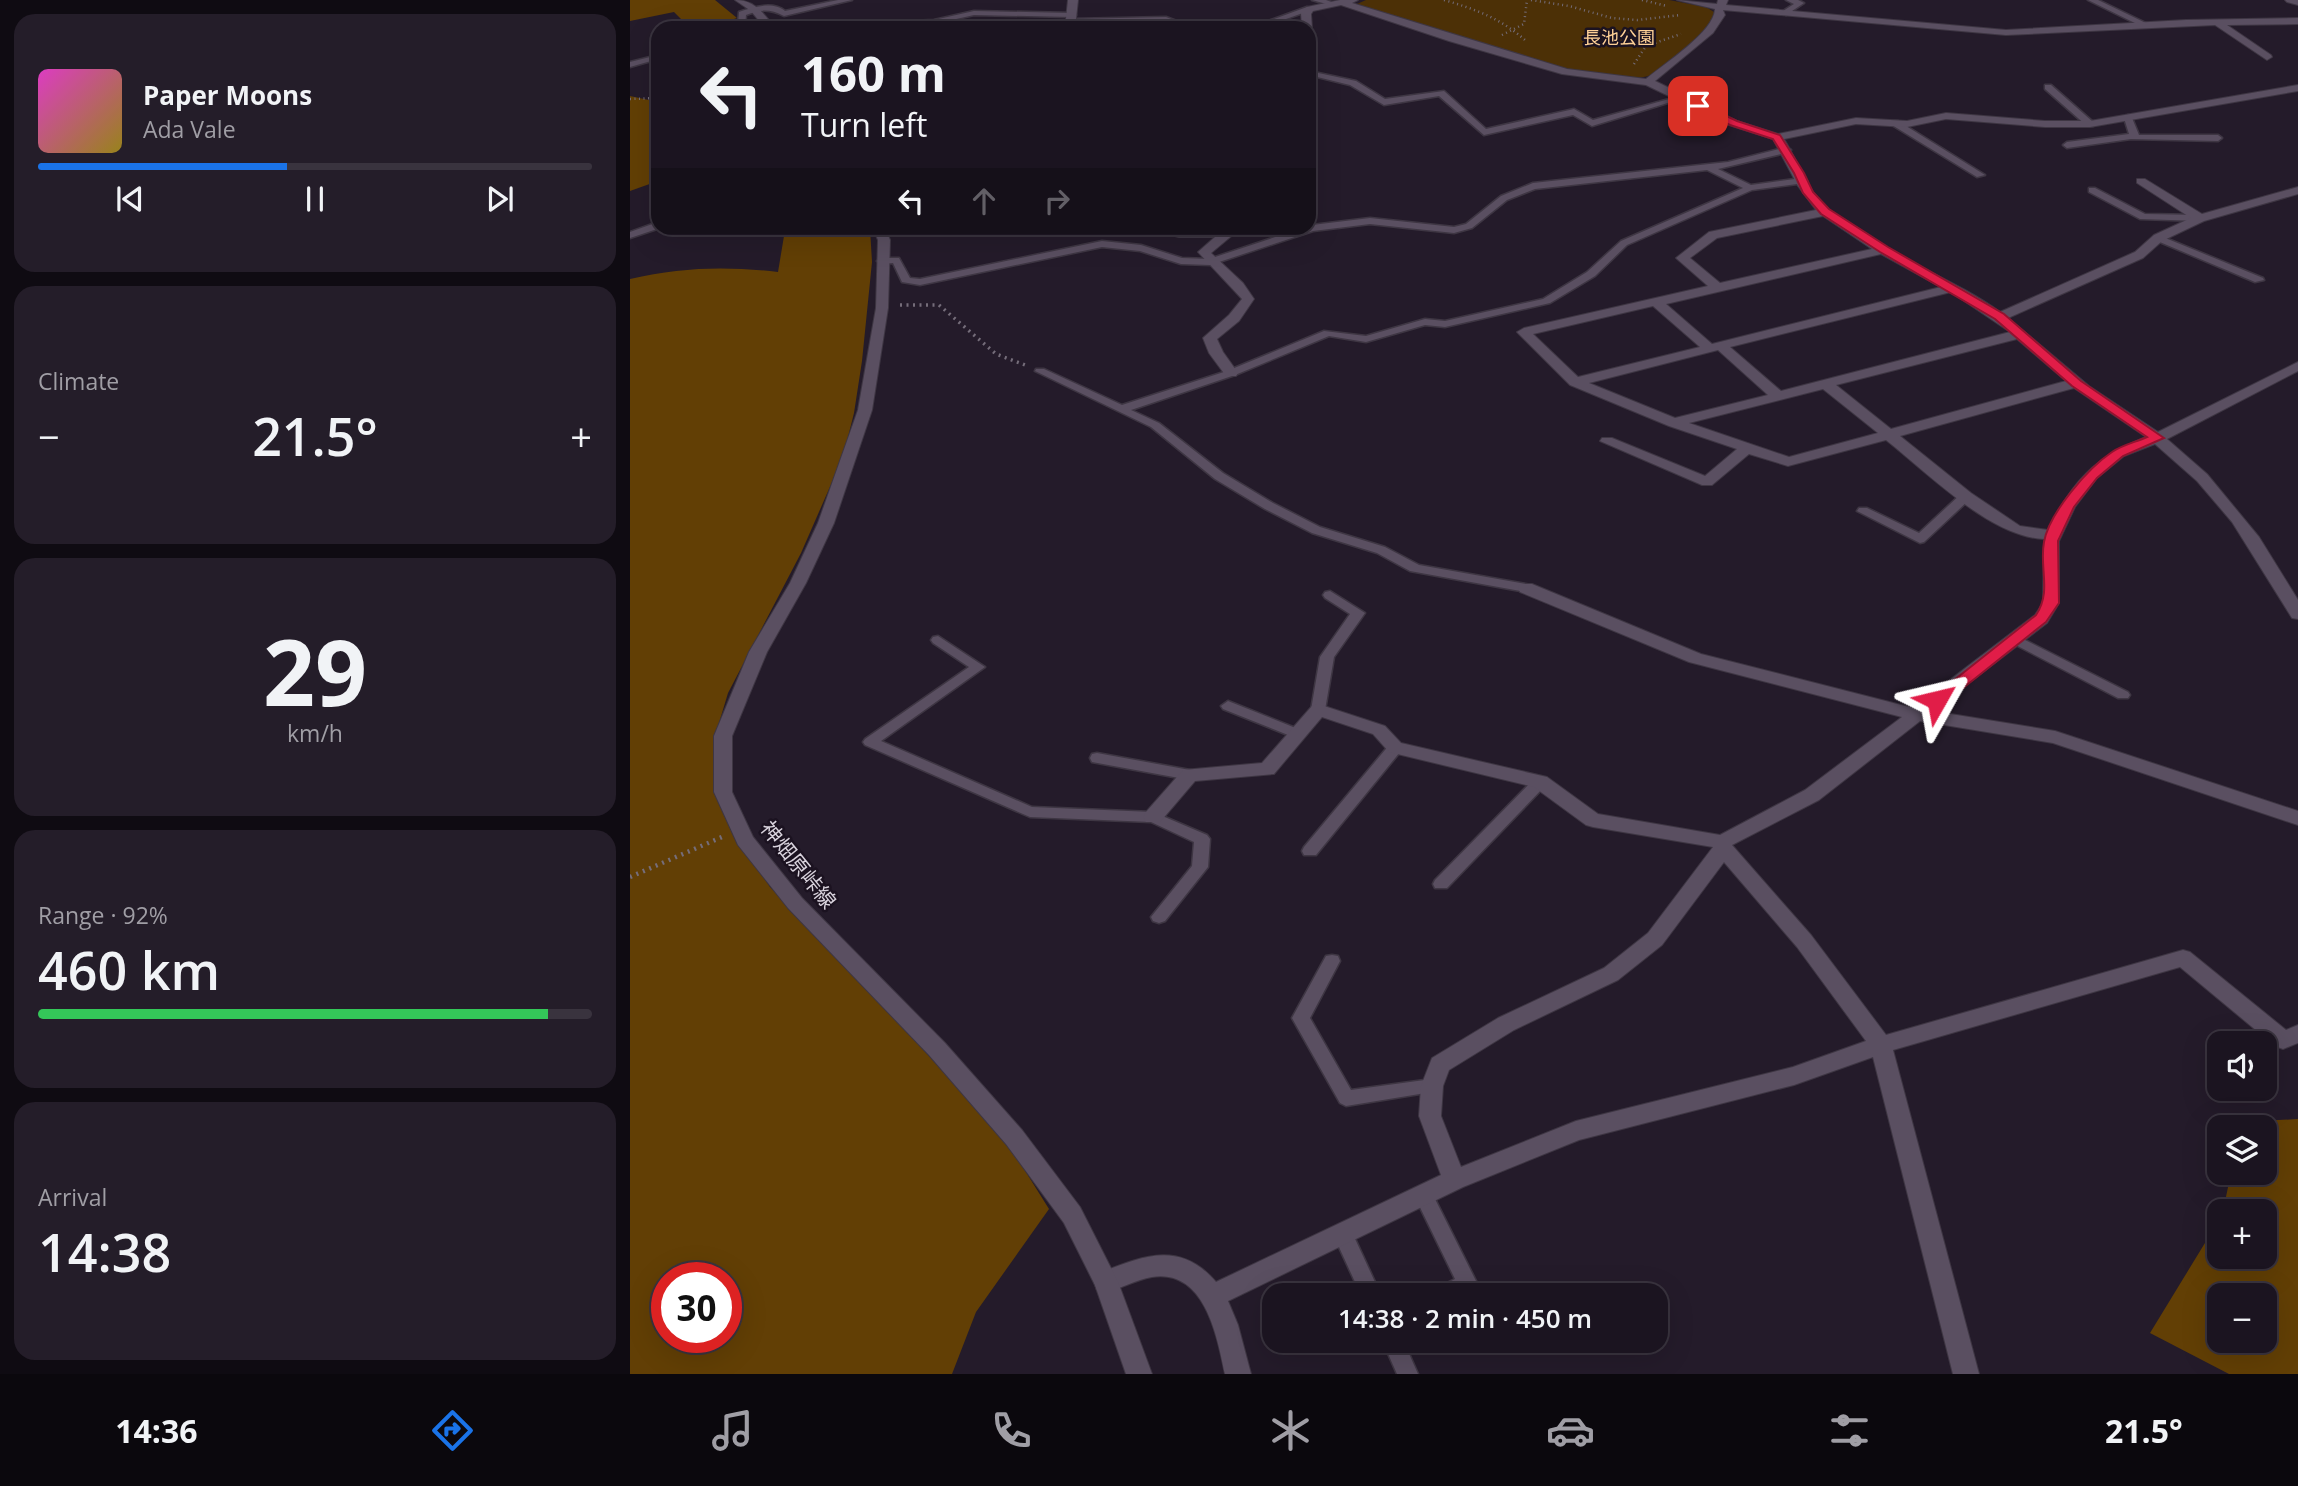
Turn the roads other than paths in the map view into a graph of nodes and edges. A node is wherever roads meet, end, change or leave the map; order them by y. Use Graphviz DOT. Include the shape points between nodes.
graph roads {
  1 [pos="740,0"];
  2 [pos="848,0"];
  3 [pos="1073,0"];
  4 [pos="1316,0"];
  5 [pos="1682,0"];
  6 [pos="1790,0"];
  7 [pos="2092,0"];
  8 [pos="2290,0"];
  9 [pos="1348,1"];
  10 [pos="2298,2"];
  11 [pos="1329,3"];
  12 [pos="1721,4"];
  13 [pos="754,9"];
  14 [pos="1310,9"];
  15 [pos="1786,13"];
  16 [pos="742,21"];
  17 [pos="764,21"];
  18 [pos="938,21"];
  19 [pos="1071,21"];
  20 [pos="1172,21"];
  21 [pos="1274,21"];
  22 [pos="1307,21"];
  23 [pos="2298,21"];
  24 [pos="2217,22"];
  25 [pos="2146,25"];
  26 [pos="2267,57"];
  27 [pos="651,59"];
  28 [pos="630,65"];
  29 [pos="1316,75"];
  30 [pos="1648,82"];
  31 [pos="2048,87"];
  32 [pos="2298,88"];
  33 [pos="1680,98"];
  34 [pos="2128,118"];
  35 [pos="1895,123"];
  36 [pos="2090,124"];
  37 [pos="2135,136"];
  38 [pos="1777,137"];
  39 [pos="2218,138"];
  40 [pos="2067,145"];
  41 [pos="1787,150"];
  42 [pos="1709,167"];
  43 [pos="1980,175"];
  44 [pos="1802,180"];
  45 [pos="2141,181"];
  46 [pos="1750,188"];
  47 [pos="2092,190"];
  48 [pos="2298,190"];
  49 [pos="1825,212"];
  50 [pos="2200,218"];
  51 [pos="651,228"];
  52 [pos="1316,229"];
  53 [pos="630,235"];
  54 [pos="882,235"];
  55 [pos="1226,235"];
  56 [pos="1289,235"];
  57 [pos="2158,238"];
  58 [pos="1884,250"];
  59 [pos="882,261"];
  60 [pos="1210,262"];
  61 [pos="2259,280"];
  62 [pos="1717,287"];
  63 [pos="1952,288"];
  64 [pos="1655,301"];
  65 [pos="1999,317"];
  66 [pos="2020,334"];
  67 [pos="1716,347"];
  68 [pos="2298,366"];
  69 [pos="1040,371"];
  70 [pos="1231,373"];
  71 [pos="1575,382"];
  72 [pos="2076,383"];
  73 [pos="1827,385"];
  74 [pos="1778,396"];
  75 [pos="1122,409"];
  76 [pos="1674,423"];
  77 [pos="1890,436"];
  78 [pos="2157,438"];
  79 [pos="1607,441"];
  80 [pos="1747,448"];
  81 [pos="1966,496"];
  82 [pos="1863,511"];
  83 [pos="2054,535"];
  84 [pos="1526,589"];
  85 [pos="1330,595"];
  86 [pos="2298,614"];
  87 [pos="938,640"];
  88 [pos="2017,640"];
  89 [pos="2123,695"];
  90 [pos="1228,706"];
  91 [pos="1318,710"];
  92 [pos="1917,715"];
  93 [pos="1298,734"];
  94 [pos="1395,748"];
  95 [pos="1097,758"];
  96 [pos="1190,775"];
  97 [pos="1540,782"];
  98 [pos="1153,817"];
  99 [pos="2298,818"];
  100 [pos="1723,845"];
  101 [pos="1310,851"];
  102 [pos="1441,884"];
  103 [pos="1159,917"];
  104 [pos="1332,961"];
  105 [pos="2298,1034"];
  106 [pos="1881,1045"];
  107 [pos="1432,1086"];
  108 [pos="1455,1180"];
  109 [pos="1423,1195"];
  110 [pos="1343,1234"];
  111 [pos="1106,1282"];
  112 [pos="1365,1283"];
  113 [pos="1467,1283"];
  114 [pos="1213,1295"];
  115 [pos="1398,1353"];
  116 [pos="1139,1374"];
  117 [pos="1238,1374"];
  118 [pos="1408,1374"];
  119 [pos="1966,1374"];
  1 -- 13 [label="street"];
  2 -- 13 [label="lane" via="786,18 778,8"];
  3 -- 19 [label="street"];
  4 -- 11 [label="lane"];
  5 -- 12 [label="street"];
  6 -- 15 [label="lane" via="1800,3"];
  7 -- 25 [label="lane"];
  8 -- 10 [label="street"];
  9 -- 11 [label="street"];
  9 -- 30 [label="street" via="1452,39 1566,72"];
  11 -- 14 [label="street"];
  12 -- 15 [label="street"];
  12 -- 30 [label="street" via="1710,31"];
  13 -- 16 [label="lane" via="742,14"];
  13 -- 17 [label="street"];
  14 -- 21 [label="lane"];
  14 -- 22 [label="street"];
  15 -- 25 [label="street" via="1954,31 2029,33"];
  18 -- 19 [label="lane" via="974,13"];
  19 -- 20 [label="lane"];
  23 -- 24 [label="street"];
  24 -- 25 [label="street"];
  24 -- 26 [label="street"];
  27 -- 28 [label="lane"];
  29 -- 33 [label="lane" via="1353,83 1384,102 1441,93 1484,132 1574,112 1592,123"];
  30 -- 33 [label="street"];
  31 -- 36 [label="lane"];
  32 -- 34 [label="street"];
  33 -- 38 [label="street"];
  34 -- 36 [label="street"];
  34 -- 37 [label="lane"];
  35 -- 36 [label="street" via="1946,116"];
  35 -- 38 [label="street" via="1856,121"];
  35 -- 43 [label="lane"];
  37 -- 39 [label="lane"];
  37 -- 40 [label="lane"];
  38 -- 41 [label="street"];
  41 -- 42 [label="lane"];
  41 -- 44 [label="street"];
  42 -- 46 [label="lane"];
  42 -- 52 [label="lane" via="1533,186 1504,198 1469,226 1454,230 1370,221"];
  44 -- 46 [label="lane"];
  44 -- 49 [label="street"];
  45 -- 50 [label="street"];
  46 -- 70 [label="lane" via="1624,243 1591,274 1546,301 1445,324 1425,322 1366,339 1328,332"];
  47 -- 50 [label="lane" via="2143,217"];
  48 -- 50 [label="street"];
  49 -- 58 [label="street"];
  49 -- 62 [label="street" via="1713,235 1682,258"];
  50 -- 57 [label="street"];
  51 -- 53 [label="lane"];
  54 -- 59 [label="street, 神畑原峠線"];
  55 -- 60 [label="street" via="1204,252"];
  56 -- 60 [label="lane"];
  57 -- 61 [label="lane"];
  57 -- 65 [label="street" via="2139,255"];
  58 -- 62 [label="street"];
  58 -- 63 [label="street"];
  59 -- 60 [label="lane" via="896,260 906,280 920,282 1102,244 1141,248 1181,261"];
  59 -- 111 [label="street, 神畑原峠線" via="882,305 865,410 852,454 798,583 739,693 723,736 723,792 745,840 795,903 937,1049 1014,1137 1072,1215"];
  60 -- 70 [label="street" via="1242,287 1248,299 1210,338"];
  62 -- 64 [label="street"];
  63 -- 65 [label="street"];
  63 -- 67 [label="street"];
  64 -- 67 [label="street"];
  64 -- 71 [label="street" via="1524,332"];
  65 -- 66 [label="street"];
  66 -- 72 [label="street"];
  66 -- 73 [label="street"];
  67 -- 71 [label="street"];
  67 -- 74 [label="street"];
  68 -- 78 [label="street"];
  69 -- 75 [label="lane"];
  70 -- 75 [label="lane"];
  71 -- 76 [label="street"];
  72 -- 77 [label="street"];
  72 -- 78 [label="street"];
  73 -- 74 [label="street"];
  73 -- 77 [label="street"];
  74 -- 76 [label="street"];
  75 -- 84 [label="lane" via="1155,425 1219,476 1316,530 1381,550 1415,568"];
  76 -- 80 [label="street"];
  77 -- 80 [label="street" via="1788,462"];
  77 -- 81 [label="street"];
  78 -- 83 [label="street" via="2119,453 2092,475 2068,506"];
  78 -- 86 [label="street" via="2232,508"];
  79 -- 80 [label="street" via="1707,482"];
  81 -- 82 [label="lane" via="1920,540"];
  81 -- 83 [label="street" via="2014,529"];
  83 -- 88 [label="street" via="2051,603"];
  84 -- 92 [label="street" via="1695,658"];
  85 -- 91 [label="lane" via="1358,613 1327,657"];
  87 -- 98 [label="lane" via="978,667 870,742 1030,812"];
  88 -- 89 [label="lane"];
  88 -- 92 [label="street"];
  90 -- 93 [label="lane"];
  91 -- 93 [label="street"];
  91 -- 94 [label="street" via="1379,730"];
  92 -- 99 [label="street" via="2055,737"];
  92 -- 100 [label="street" via="1812,795"];
  93 -- 96 [label="street" via="1267,769"];
  94 -- 97 [label="street"];
  94 -- 101 [label="lane"];
  95 -- 96 [label="lane"];
  96 -- 98 [label="street"];
  97 -- 100 [label="street" via="1593,820"];
  97 -- 102 [label="lane"];
  98 -- 103 [label="lane" via="1202,839 1200,867"];
  100 -- 106 [label="street" via="1804,941"];
  100 -- 107 [label="street" via="1655,939 1611,974 1506,1024 1440,1064"];
  104 -- 107 [label="lane" via="1301,1018 1346,1098"];
  105 -- 106 [label="street" via="2283,1040 2183,958"];
  106 -- 108 [label="street" via="1794,1076 1576,1131"];
  106 -- 119 [label="street"];
  107 -- 108 [label="street" via="1430,1116"];
  108 -- 109 [label="street"];
  109 -- 110 [label="street"];
  109 -- 113 [label="lane"];
  110 -- 112 [label="lane"];
  110 -- 114 [label="street"];
  111 -- 114 [label="street" via="1142,1268 1170,1265 1192,1275"];
  111 -- 116 [label="street, 神畑原峠線"];
  114 -- 117 [label="street"];
  115 -- 118 [label="lane"];
}
